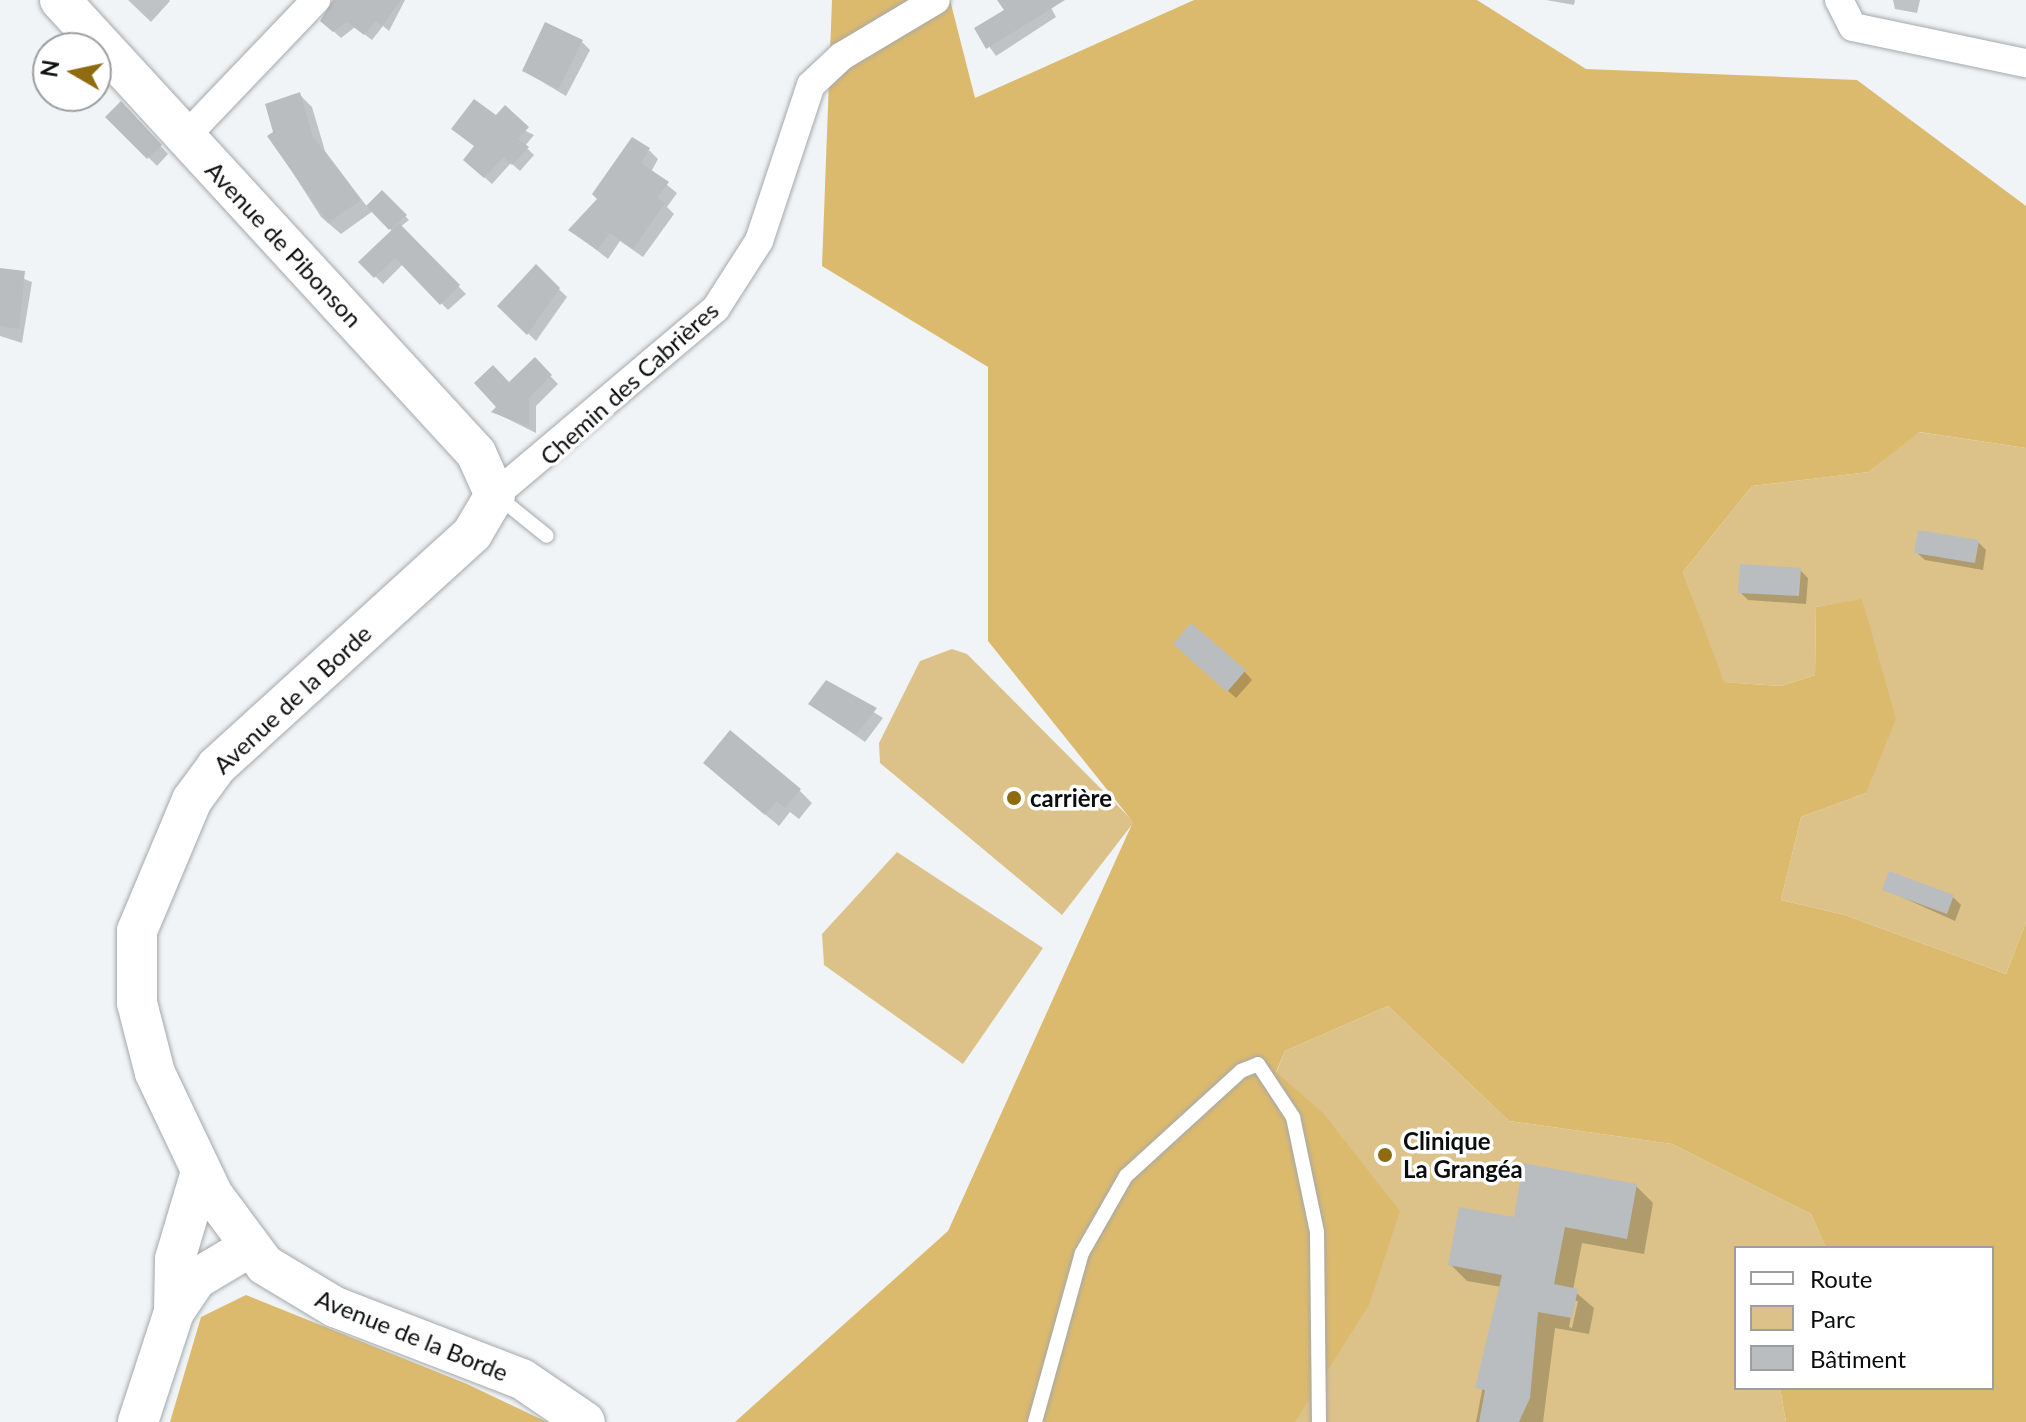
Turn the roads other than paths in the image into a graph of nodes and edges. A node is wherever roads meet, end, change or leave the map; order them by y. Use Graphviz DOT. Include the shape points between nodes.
graph roads {
  1 [pos="60,0"];
  2 [pos="316,0"];
  3 [pos="936,0"];
  4 [pos="1839,0"];
  5 [pos="2026,63"];
  6 [pos="185,137"];
  7 [pos="495,495"];
  8 [pos="547,536"];
  9 [pos="201,1172"];
  10 [pos="248,1248"];
  11 [pos="174,1312"];
  12 [pos="138,1422"];
  13 [pos="585,1422"];
  14 [pos="1035,1422"];
  15 [pos="1319,1422"];
  1 -- 6 [label="street, Avenue de Pibonson"];
  2 -- 6 [label="street"];
  3 -- 7 [label="street, Chemin des Cabrières" via="842,56 811,85 759,241 716,308"];
  4 -- 5 [label="street" via="1853,27"];
  6 -- 7 [label="street, Avenue de Pibonson" via="476,453"];
  7 -- 8 [label="lane"];
  7 -- 9 [label="street, Avenue de la Borde" via="472,534 217,766 160,864 137,931 137,1003 155,1073"];
  9 -- 10 [label="street, Avenue de la Borde"];
  9 -- 11 [label="street" via="175,1259"];
  10 -- 11 [label="street" via="196,1279"];
  10 -- 13 [label="street, Avenue de la Borde" via="300,1289 522,1379"];
  11 -- 12 [label="street"];
  14 -- 15 [label="lane" via="1082,1253 1126,1176 1241,1071 1258,1064 1293,1117 1317,1232"];
}
